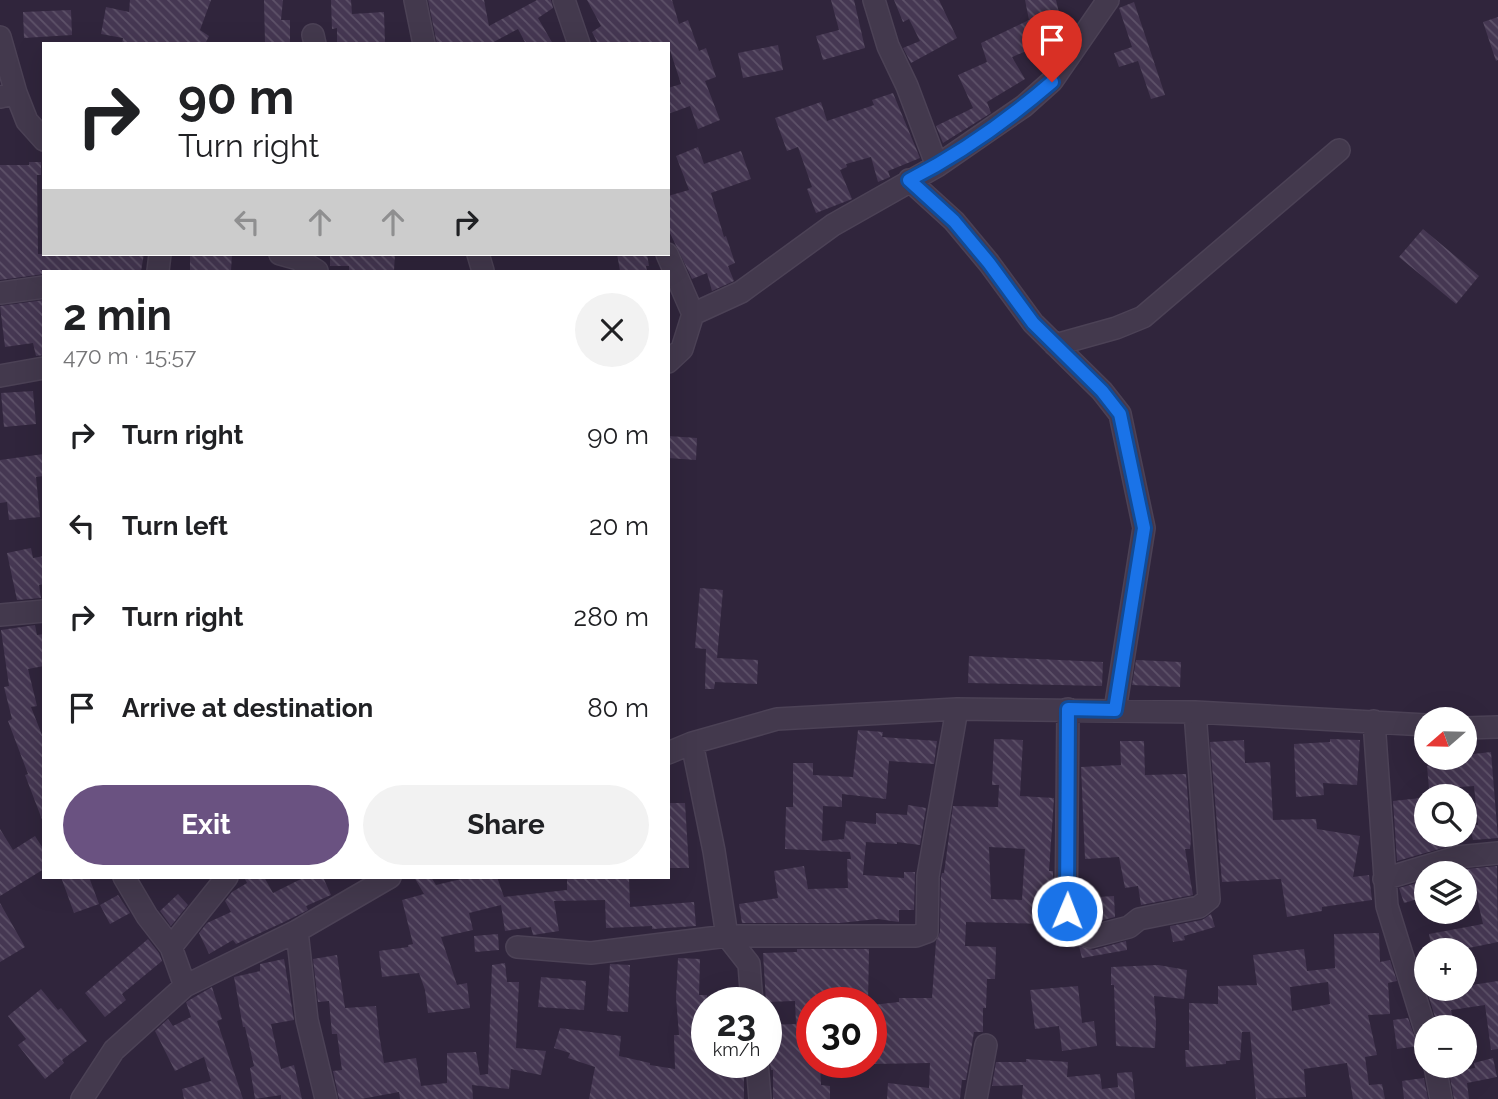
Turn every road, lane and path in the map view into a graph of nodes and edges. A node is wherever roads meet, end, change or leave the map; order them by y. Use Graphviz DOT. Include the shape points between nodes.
graph roads {
  1 [pos="415,0"];
  2 [pos="564,0"];
  3 [pos="874,0"];
  4 [pos="1103,3"];
  5 [pos="0,37"];
  6 [pos="424,42"];
  7 [pos="578,42"];
  8 [pos="8,95"];
  9 [pos="42,138"];
  10 [pos="1339,150"];
  11 [pos="937,166"];
  12 [pos="909,180"];
  13 [pos="287,256"];
  14 [pos="668,256"];
  15 [pos="316,264"];
  16 [pos="42,287"];
  17 [pos="0,293"];
  18 [pos="693,314"];
  19 [pos="1055,345"];
  20 [pos="670,360"];
  21 [pos="42,368"];
  22 [pos="0,376"];
  23 [pos="42,611"];
  24 [pos="0,615"];
  25 [pos="957,709"];
  26 [pos="1068,709"];
  27 [pos="1115,710"];
  28 [pos="1195,712"];
  29 [pos="1374,721"];
  30 [pos="1414,724"];
  31 [pos="1498,727"];
  32 [pos="1477,728"];
  33 [pos="692,743"];
  34 [pos="670,752"];
  35 [pos="1498,853"];
  36 [pos="125,879"];
  37 [pos="225,879"];
  38 [pos="387,879"];
  39 [pos="1384,879"];
  40 [pos="297,931"];
  41 [pos="727,936"];
  42 [pos="171,947"];
  43 [pos="517,947"];
  44 [pos="185,986"];
  45 [pos="751,987"];
  46 [pos="1421,1015"];
  47 [pos="986,1045"];
  48 [pos="758,1078"];
  49 [pos="1437,1078"];
  50 [pos="82,1099"];
  51 [pos="326,1099"];
  52 [pos="760,1099"];
  53 [pos="976,1099"];
  54 [pos="1441,1099"];
  1 -- 6 [label="street"];
  2 -- 7 [label="street"];
  3 -- 11 [label="street"];
  4 -- 11 [label="street" via="1052,82"];
  5 -- 8 [label="street"];
  8 -- 9 [label="street"];
  10 -- 19 [label="street" via="1143,317"];
  11 -- 12 [label="street"];
  12 -- 18 [label="street" via="833,225 741,292"];
  12 -- 19 [label="street" via="954,221"];
  13 -- 15 [label="street"];
  14 -- 18 [label="street"];
  16 -- 17 [label="street"];
  18 -- 20 [label="street" via="682,349"];
  19 -- 27 [label="street" via="1120,414 1144,528"];
  21 -- 22 [label="street"];
  23 -- 24 [label="street"];
  25 -- 26 [label="street"];
  25 -- 33 [label="street" via="777,719"];
  25 -- 41 [label="street" via="928,876 927,932 916,936"];
  26 -- 27 [label="street"];
  26 -- 28 [label="street" via="1066,927 1090,937 1129,928 1139,919 1199,907 1209,899"];
  27 -- 28 [label="street"];
  28 -- 29 [label="street"];
  29 -- 30 [label="street"];
  29 -- 39 [label="street"];
  31 -- 32 [label="street"];
  33 -- 34 [label="street"];
  33 -- 41 [label="street"];
  35 -- 39 [label="street" via="1457,857"];
  36 -- 42 [label="street"];
  37 -- 42 [label="street"];
  38 -- 40 [label="street"];
  39 -- 46 [label="street" via="1387,906"];
  40 -- 44 [label="street"];
  40 -- 51 [label="street" via="307,1020"];
  41 -- 43 [label="street" via="591,953"];
  41 -- 45 [label="street" via="749,964"];
  42 -- 44 [label="street"];
  44 -- 50 [label="street" via="114,1050"];
  47 -- 53 [label="street"];
  48 -- 52 [label="street"];
  49 -- 54 [label="street"];
}
